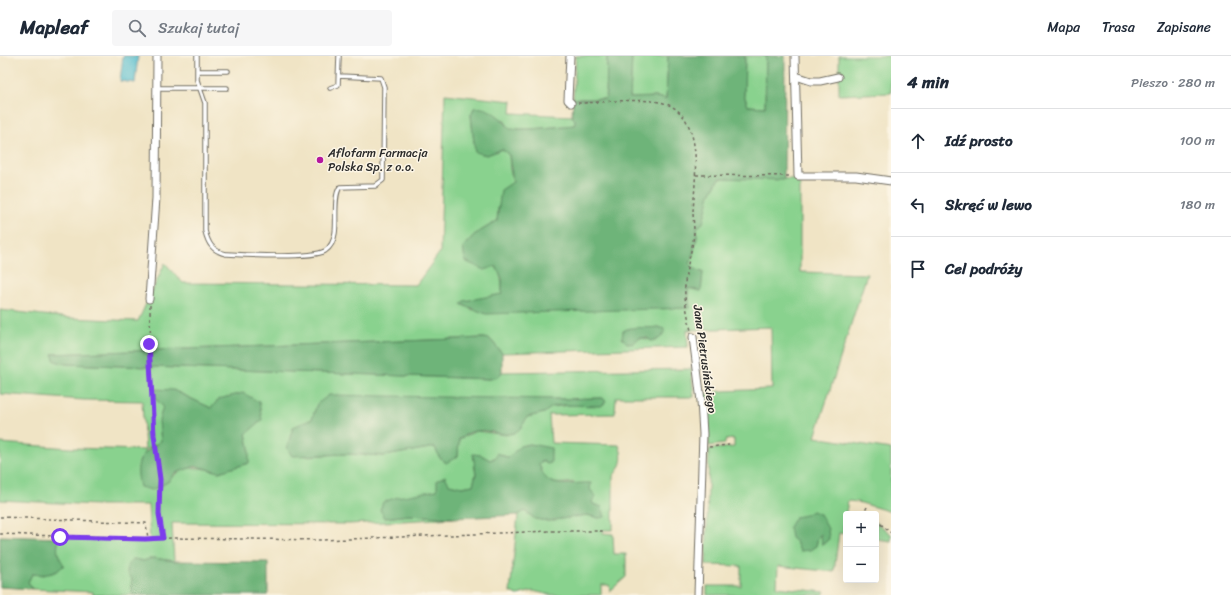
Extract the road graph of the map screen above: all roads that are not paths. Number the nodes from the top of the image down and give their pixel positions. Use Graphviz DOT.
graph roads {
  1 [pos="157,56"];
  2 [pos="197,56"];
  3 [pos="339,56"];
  4 [pos="570,56"];
  5 [pos="795,56"];
  6 [pos="197,71"];
  7 [pos="228,71"];
  8 [pos="339,76"];
  9 [pos="796,76"];
  10 [pos="838,77"];
  11 [pos="157,88"];
  12 [pos="199,88"];
  13 [pos="228,88"];
  14 [pos="330,88"];
  15 [pos="570,103"];
  16 [pos="891,181"];
  17 [pos="149,299"];
  18 [pos="693,337"];
  19 [pos="698,595"];
  1 -- 11 [label="street"];
  2 -- 6 [label="lane"];
  3 -- 8 [label="lane"];
  4 -- 15 [label="street"];
  5 -- 9 [label="street"];
  6 -- 7 [label="lane"];
  6 -- 12 [label="lane"];
  8 -- 12 [label="lane"];
  8 -- 14 [label="lane"];
  9 -- 10 [label="street"];
  9 -- 16 [label="street"];
  11 -- 12 [label="lane"];
  11 -- 17 [label="street"];
  12 -- 13 [label="lane"];
  18 -- 19 [label="street, Jana Pietrusińskiego"];
}
